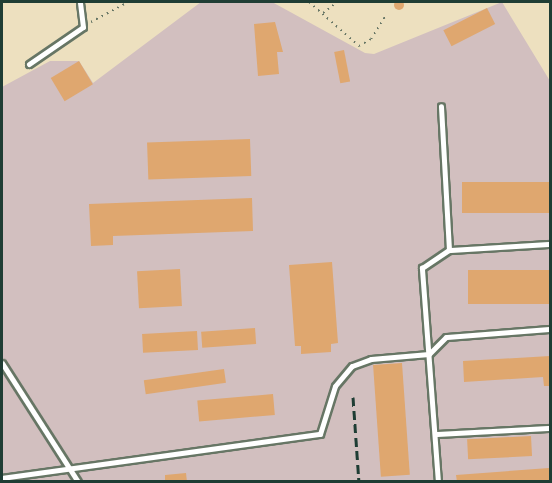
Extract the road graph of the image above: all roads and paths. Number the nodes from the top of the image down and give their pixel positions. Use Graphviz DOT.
graph roads {
  1 [pos="80,2"];
  2 [pos="128,2"];
  3 [pos="309,2"];
  4 [pos="337,2"];
  5 [pos="323,13"];
  6 [pos="385,16"];
  7 [pos="83,27"];
  8 [pos="29,64"];
  9 [pos="441,106"];
  10 [pos="550,244"];
  11 [pos="449,250"];
  12 [pos="550,329"];
  13 [pos="429,354"];
  14 [pos="2,363"];
  15 [pos="550,428"];
  16 [pos="435,435"];
  17 [pos="69,468"];
  18 [pos="2,478"];
  19 [pos="78,482"];
  20 [pos="438,482"];
  1 -- 7 [label="lane"];
  2 -- 7 [label="path"];
  3 -- 5 [label="path"];
  4 -- 5 [label="path"];
  5 -- 6 [label="path"];
  7 -- 8 [label="lane"];
  9 -- 11 [label="lane"];
  10 -- 11 [label="lane"];
  11 -- 13 [label="lane"];
  12 -- 13 [label="lane"];
  13 -- 16 [label="lane"];
  13 -- 17 [label="lane"];
  14 -- 17 [label="lane"];
  15 -- 16 [label="lane"];
  16 -- 20 [label="lane"];
  17 -- 18 [label="lane"];
  17 -- 19 [label="lane"];
}
